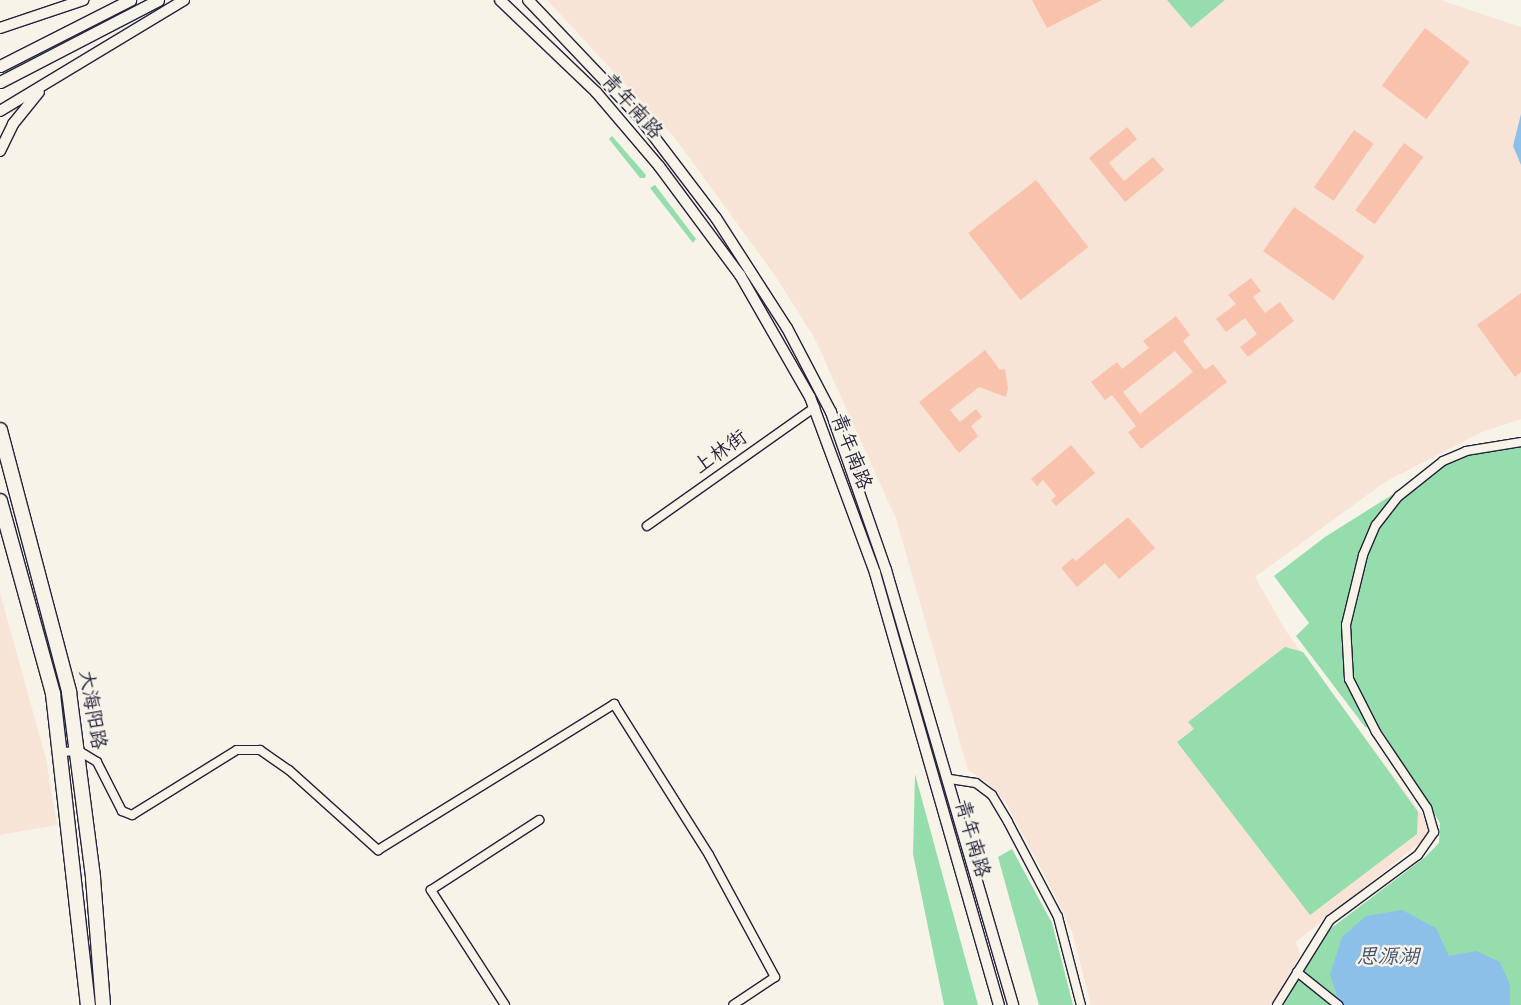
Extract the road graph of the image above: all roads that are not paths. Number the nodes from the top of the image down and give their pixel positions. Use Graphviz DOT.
graph roads {
  1 [pos="83,0"];
  2 [pos="130,0"];
  3 [pos="158,0"];
  4 [pos="172,0"];
  5 [pos="184,0"];
  6 [pos="500,0"];
  7 [pos="528,0"];
  8 [pos="0,28"];
  9 [pos="98,30"];
  10 [pos="0,66"];
  11 [pos="0,82"];
  12 [pos="50,83"];
  13 [pos="0,111"];
  14 [pos="0,151"];
  15 [pos="815,407"];
  16 [pos="0,430"];
  17 [pos="1521,442"];
  18 [pos="0,501"];
  19 [pos="647,526"];
  20 [pos="79,751"];
  21 [pos="63,752"];
  22 [pos="950,779"];
  23 [pos="539,820"];
  24 [pos="1297,972"];
  25 [pos="88,1005"];
  26 [pos="103,1005"];
  27 [pos="505,1005"];
  28 [pos="733,1005"];
  29 [pos="999,1005"];
  30 [pos="1012,1005"];
  31 [pos="1081,1005"];
  32 [pos="1278,1005"];
  33 [pos="1338,1005"];
  1 -- 8 [label="main road"];
  2 -- 10 [label="main road"];
  3 -- 9 [label="main road"];
  4 -- 9 [label="main road"];
  5 -- 12 [label="main road"];
  6 -- 15 [label="main road, 青年南路"];
  7 -- 22 [label="main road, 青年南路"];
  9 -- 11 [label="main road"];
  12 -- 13 [label="main road"];
  12 -- 14 [label="main road"];
  15 -- 19 [label="street, 上林街"];
  15 -- 29 [label="main road, 青年南路"];
  16 -- 20 [label="highway, 大海阳路"];
  17 -- 24 [label="street"];
  18 -- 21 [label="highway, 大海阳路"];
  20 -- 21 [label="street"];
  20 -- 26 [label="highway, 大海阳路"];
  20 -- 28 [label="street"];
  21 -- 25 [label="highway, 大海阳路"];
  22 -- 30 [label="main road, 青年南路"];
  22 -- 31 [label="street"];
  23 -- 27 [label="street"];
  24 -- 32 [label="street"];
  24 -- 33 [label="street"];
}
